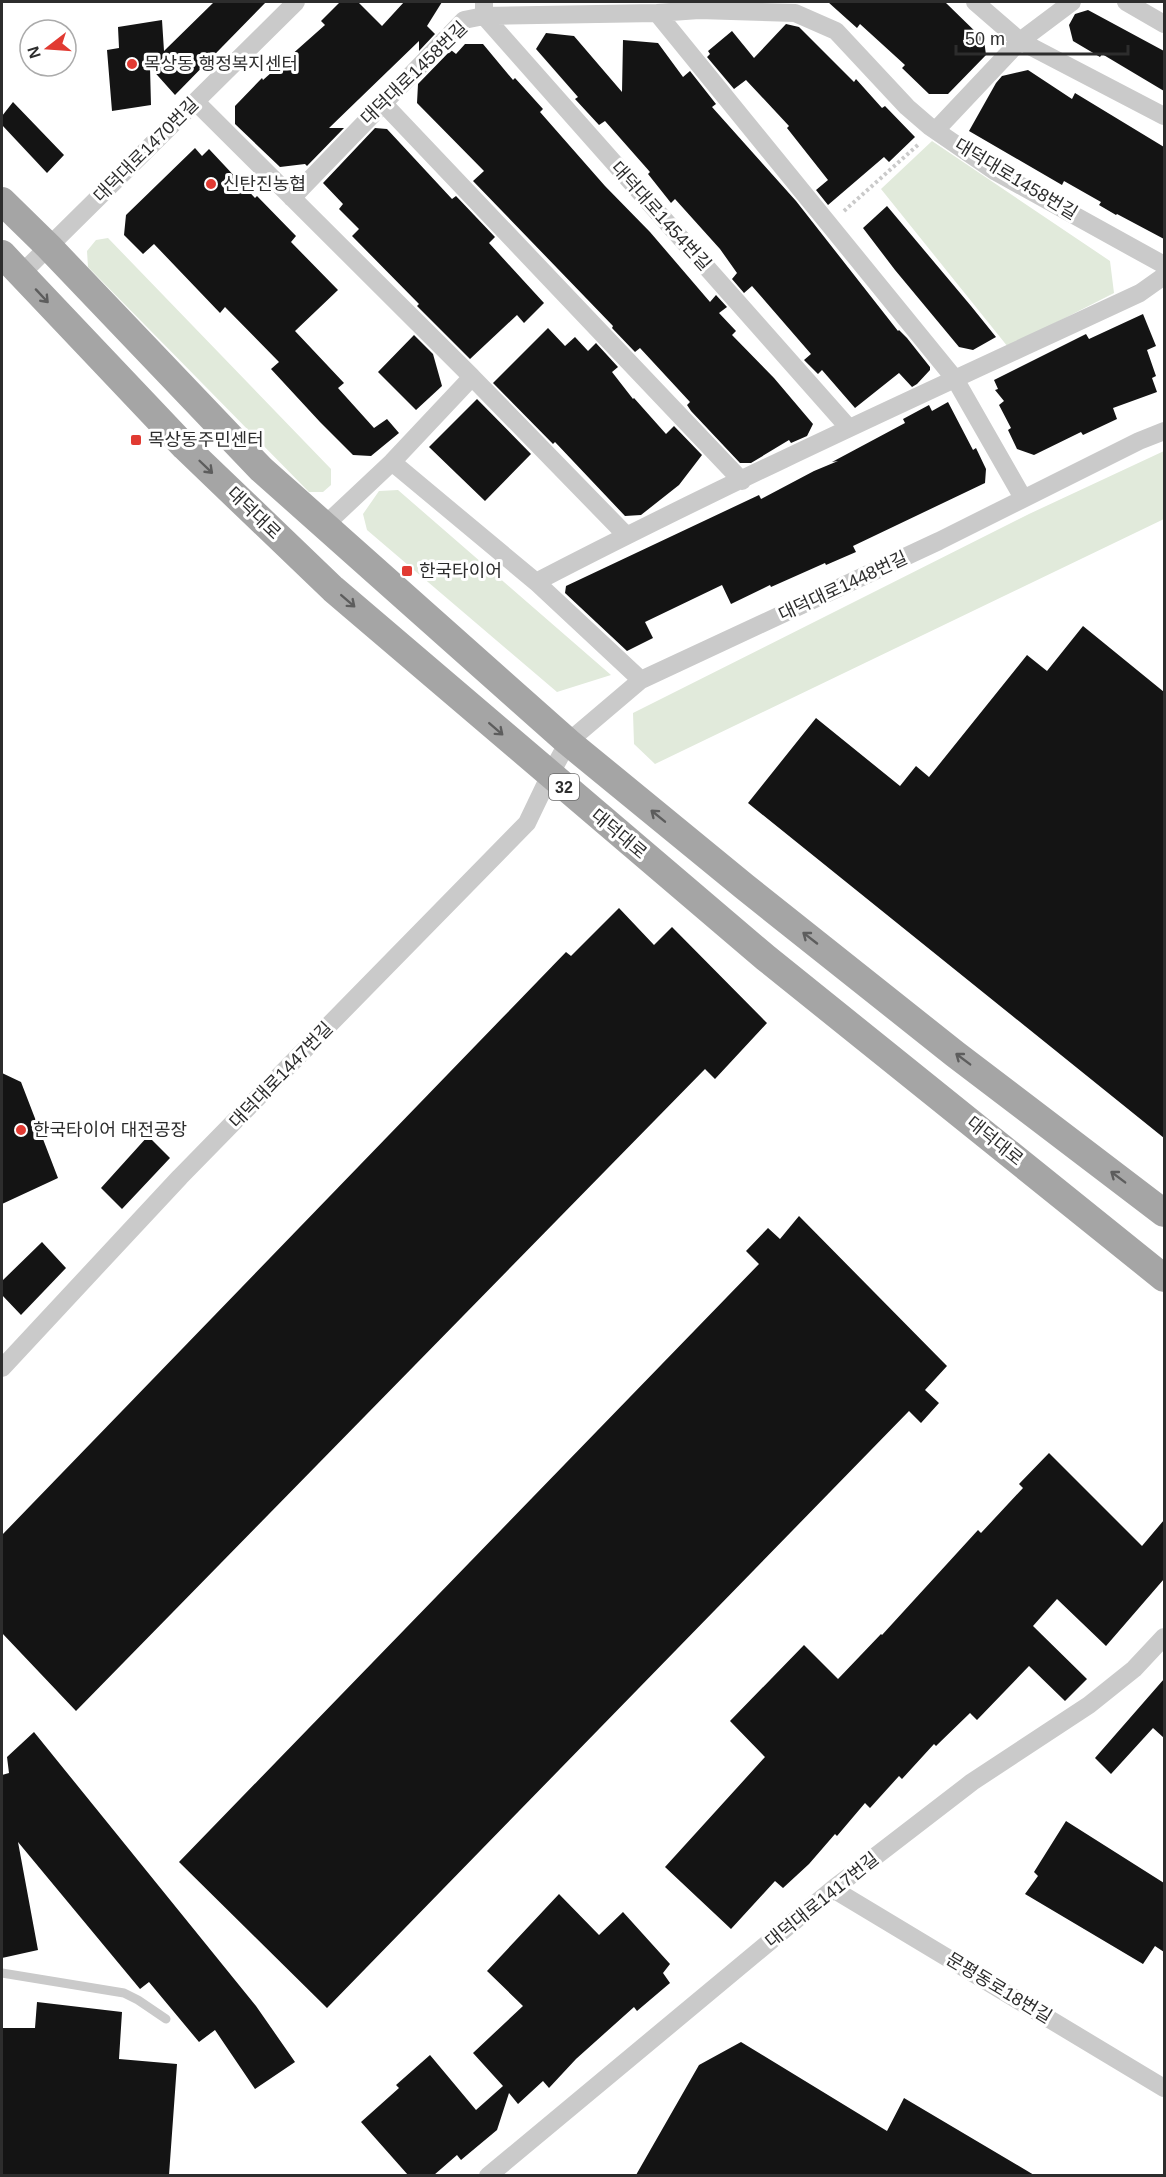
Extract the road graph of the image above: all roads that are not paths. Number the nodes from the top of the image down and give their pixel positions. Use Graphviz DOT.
graph roads {
  1 [pos="296,2"];
  2 [pos="975,2"];
  3 [pos="1072,2"];
  4 [pos="1126,2"];
  5 [pos="484,9"];
  6 [pos="657,13"];
  7 [pos="1164,24"];
  8 [pos="1020,41"];
  9 [pos="196,102"];
  10 [pos="382,102"];
  11 [pos="1164,116"];
  12 [pos="930,135"];
  13 [pos="292,198"];
  14 [pos="2,201"];
  15 [pos="49,247"];
  16 [pos="11,264"];
  17 [pos="1164,265"];
  18 [pos="1164,276"];
  19 [pos="472,377"];
  20 [pos="956,379"];
  21 [pos="848,427"];
  22 [pos="1164,431"];
  23 [pos="392,462"];
  24 [pos="742,481"];
  25 [pos="1023,498"];
  26 [pos="324,526"];
  27 [pos="626,535"];
  28 [pos="536,582"];
  29 [pos="641,680"];
  30 [pos="568,742"];
  31 [pos="550,775"];
  32 [pos="1164,1213"];
  33 [pos="1164,1278"];
  34 [pos="2,1368"];
  35 [pos="1164,1637"];
  36 [pos="833,1889"];
  37 [pos="2,1973"];
  38 [pos="166,2019"];
  39 [pos="1164,2088"];
  40 [pos="488,2175"];
  1 -- 9 [label="street, 대덕대로1470번길"];
  2 -- 8 [label="street"];
  3 -- 8 [label="street"];
  4 -- 7 [label="street"];
  5 -- 6 [label="street, 대덕대로1458번길"];
  5 -- 10 [label="street, 대덕대로1458번길"];
  5 -- 21 [label="street, 대덕대로1454번길"];
  6 -- 12 [label="street, 대덕대로1458번길"];
  6 -- 20 [label="street"];
  8 -- 11 [label="street"];
  8 -- 12 [label="street"];
  9 -- 13 [label="street"];
  9 -- 15 [label="street, 대덕대로1470번길"];
  10 -- 13 [label="street, 대덕대로1458번길"];
  10 -- 24 [label="street"];
  12 -- 17 [label="street, 대덕대로1458번길"];
  13 -- 19 [label="street"];
  14 -- 15 [label="main road, 대덕대로 / 32"];
  15 -- 16 [label="street, 대덕대로1470번길"];
  15 -- 26 [label="main road, 대덕대로 / 32"];
  16 -- 31 [label="main road, 대덕대로 / 32, one-way"];
  18 -- 20 [label="street"];
  19 -- 23 [label="street"];
  19 -- 27 [label="street"];
  20 -- 21 [label="street"];
  20 -- 25 [label="street"];
  21 -- 24 [label="street"];
  22 -- 25 [label="street, 대덕대로1448번길"];
  23 -- 26 [label="street"];
  23 -- 28 [label="street"];
  24 -- 27 [label="street"];
  25 -- 29 [label="street, 대덕대로1448번길"];
  26 -- 30 [label="main road, 대덕대로 / 32"];
  27 -- 28 [label="street"];
  28 -- 29 [label="street"];
  29 -- 30 [label="street, 대덕대로1448번길"];
  30 -- 31 [label="street, 대덕대로1448번길"];
  32 -- 30 [label="main road, 대덕대로 / 32, one-way"];
  31 -- 33 [label="main road, 대덕대로 / 32"];
  31 -- 34 [label="street, 대덕대로1447번길"];
  35 -- 36 [label="street, 대덕대로1417번길"];
  36 -- 39 [label="street, 문평동로18번길"];
  36 -- 40 [label="street, 대덕대로1417번길"];
  37 -- 38 [label="lane"];
}
